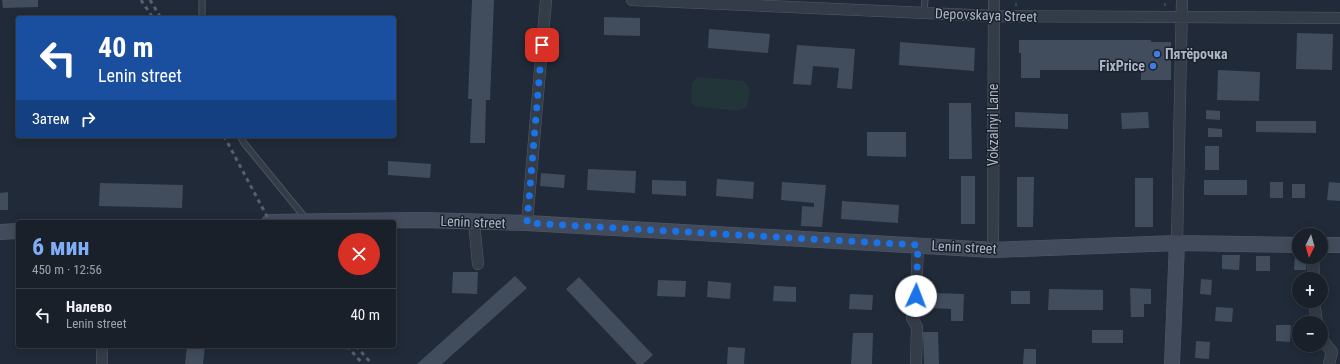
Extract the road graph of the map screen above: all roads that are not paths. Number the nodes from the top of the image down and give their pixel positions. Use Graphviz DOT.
graph roads {
  1 [pos="202,0"];
  2 [pos="546,0"];
  3 [pos="632,0"];
  4 [pos="925,0"];
  5 [pos="994,0"];
  6 [pos="1182,0"];
  7 [pos="838,5"];
  8 [pos="924,13"];
  9 [pos="202,16"];
  10 [pos="994,16"];
  11 [pos="1182,18"];
  12 [pos="1340,18"];
  13 [pos="241,138"];
  14 [pos="306,220"];
  15 [pos="396,222"];
  16 [pos="474,222"];
  17 [pos="527,223"];
  18 [pos="16,231"];
  19 [pos="0,232"];
  20 [pos="1177,243"];
  21 [pos="918,245"];
  22 [pos="1292,245"];
  23 [pos="1328,245"];
  24 [pos="1340,245"];
  25 [pos="993,250"];
  26 [pos="478,264"];
  27 [pos="102,348"];
  28 [pos="1336,351"];
  29 [pos="102,364"];
  30 [pos="916,364"];
  31 [pos="1172,364"];
  32 [pos="1328,364"];
  1 -- 9 [label="lane"];
  2 -- 17 [label="street"];
  3 -- 7 [label="street, Depovskaya Street"];
  4 -- 8 [label="lane"];
  5 -- 10 [label="street, Vokzalnyi Lane"];
  6 -- 11 [label="street"];
  7 -- 8 [label="street, Depovskaya Street"];
  8 -- 10 [label="street, Depovskaya Street"];
  10 -- 11 [label="street, Depovskaya Street"];
  10 -- 25 [label="street, Vokzalnyi Lane"];
  11 -- 12 [label="street, Depovskaya Street"];
  11 -- 20 [label="street"];
  13 -- 14 [label="lane"];
  15 -- 16 [label="main road, Lenin street"];
  16 -- 17 [label="main road, Lenin street"];
  16 -- 26 [label="street"];
  17 -- 21 [label="main road, Lenin street"];
  18 -- 19 [label="main road"];
  20 -- 22 [label="main road, Lenin street"];
  20 -- 25 [label="main road, Lenin street"];
  20 -- 31 [label="main road"];
  21 -- 25 [label="main road, Lenin street"];
  21 -- 30 [label="street"];
  23 -- 24 [label="main road"];
  27 -- 29 [label="street"];
  28 -- 32 [label="street"];
}
